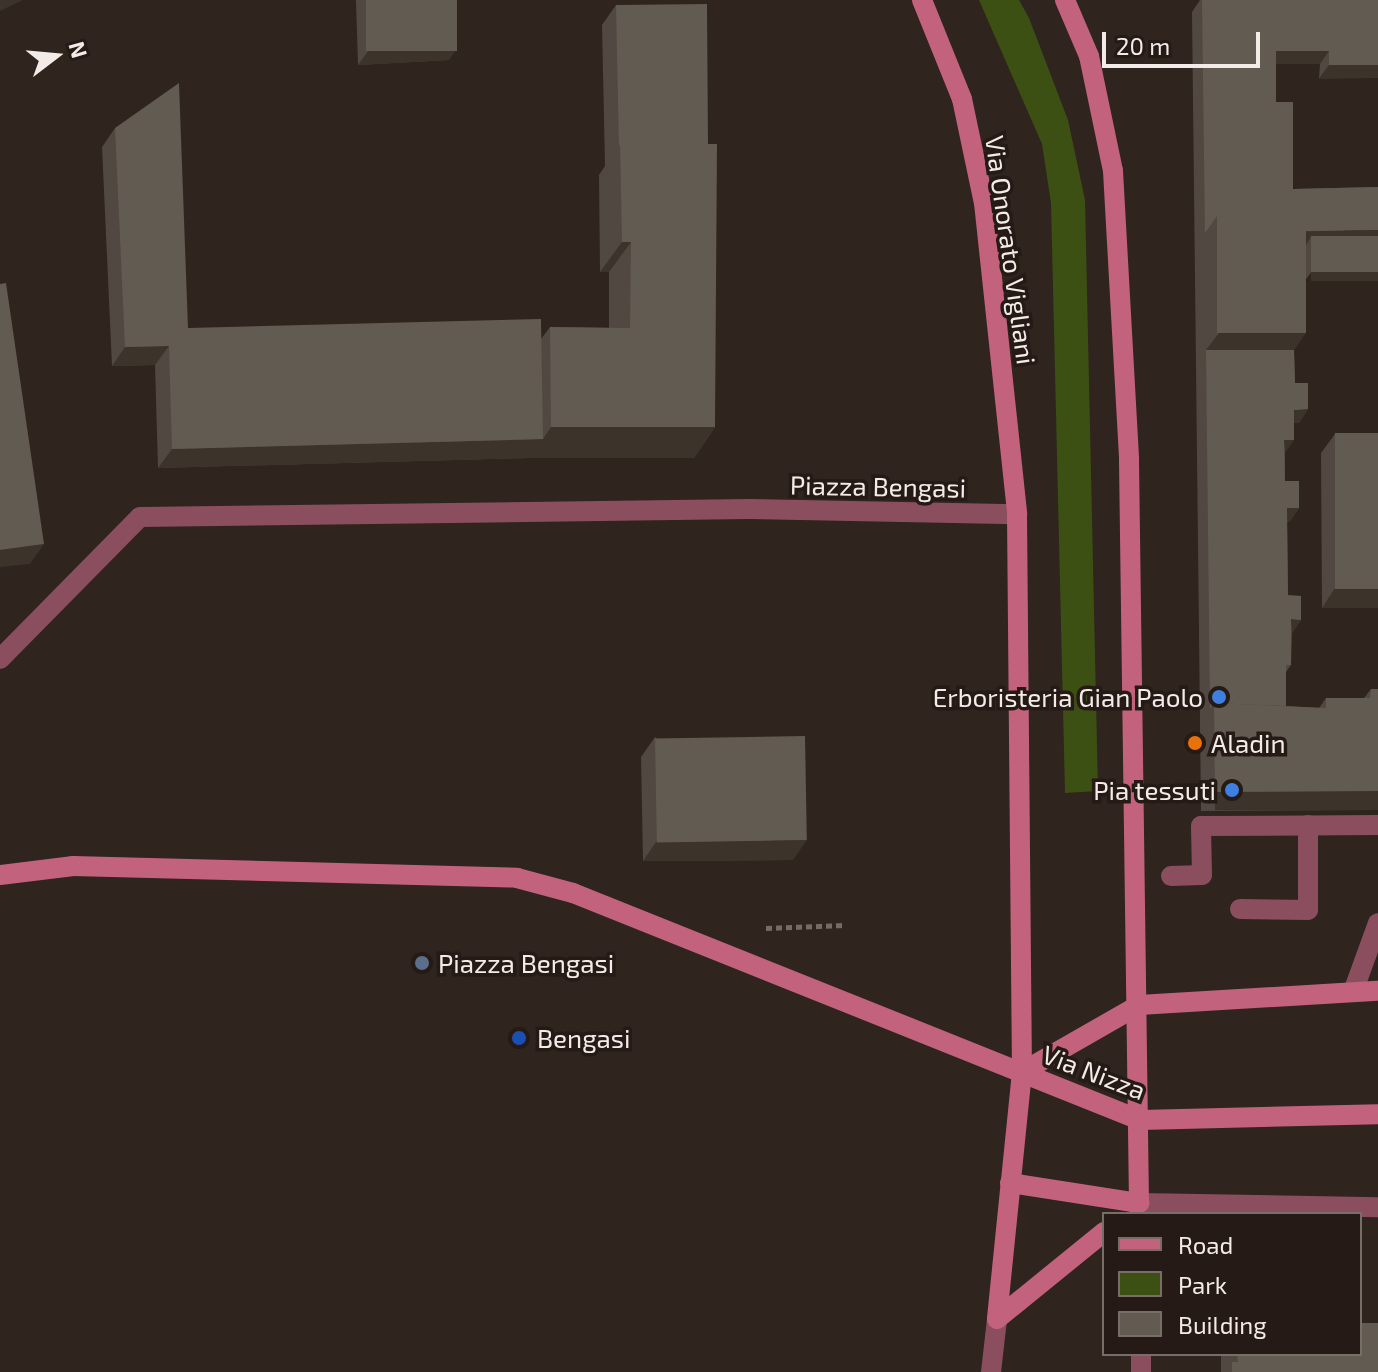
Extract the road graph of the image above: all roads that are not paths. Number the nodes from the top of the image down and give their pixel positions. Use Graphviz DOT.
graph roads {
  1 [pos="922,0"];
  2 [pos="1065,0"];
  3 [pos="1017,514"];
  4 [pos="0,659"];
  5 [pos="1308,825"];
  6 [pos="1378,825"];
  7 [pos="0,875"];
  8 [pos="1171,876"];
  9 [pos="1240,909"];
  10 [pos="1378,923"];
  11 [pos="1378,991"];
  12 [pos="1353,992"];
  13 [pos="1139,1005"];
  14 [pos="1022,1072"];
  15 [pos="1378,1114"];
  16 [pos="1140,1120"];
  17 [pos="1010,1183"];
  18 [pos="1378,1207"];
  19 [pos="1135,1210"];
  20 [pos="1102,1234"];
  21 [pos="997,1319"];
  22 [pos="991,1372"];
  1 -- 3 [label="main road, Via Onorato Vigliani"];
  2 -- 13 [label="main road"];
  3 -- 4 [label="street, Piazza Bengasi"];
  3 -- 14 [label="main road"];
  5 -- 6 [label="street"];
  5 -- 8 [label="street"];
  5 -- 9 [label="street"];
  7 -- 14 [label="main road"];
  10 -- 12 [label="street"];
  11 -- 12 [label="main road, Via Nizza"];
  12 -- 13 [label="main road, Via Nizza"];
  13 -- 14 [label="main road, Via Nizza"];
  13 -- 16 [label="main road"];
  14 -- 16 [label="main road, Via Nizza"];
  14 -- 17 [label="main road"];
  15 -- 16 [label="main road, Via Nizza"];
  16 -- 19 [label="main road"];
  17 -- 19 [label="main road"];
  17 -- 21 [label="main road"];
  18 -- 19 [label="street"];
  20 -- 21 [label="main road"];
  21 -- 22 [label="street"];
}
